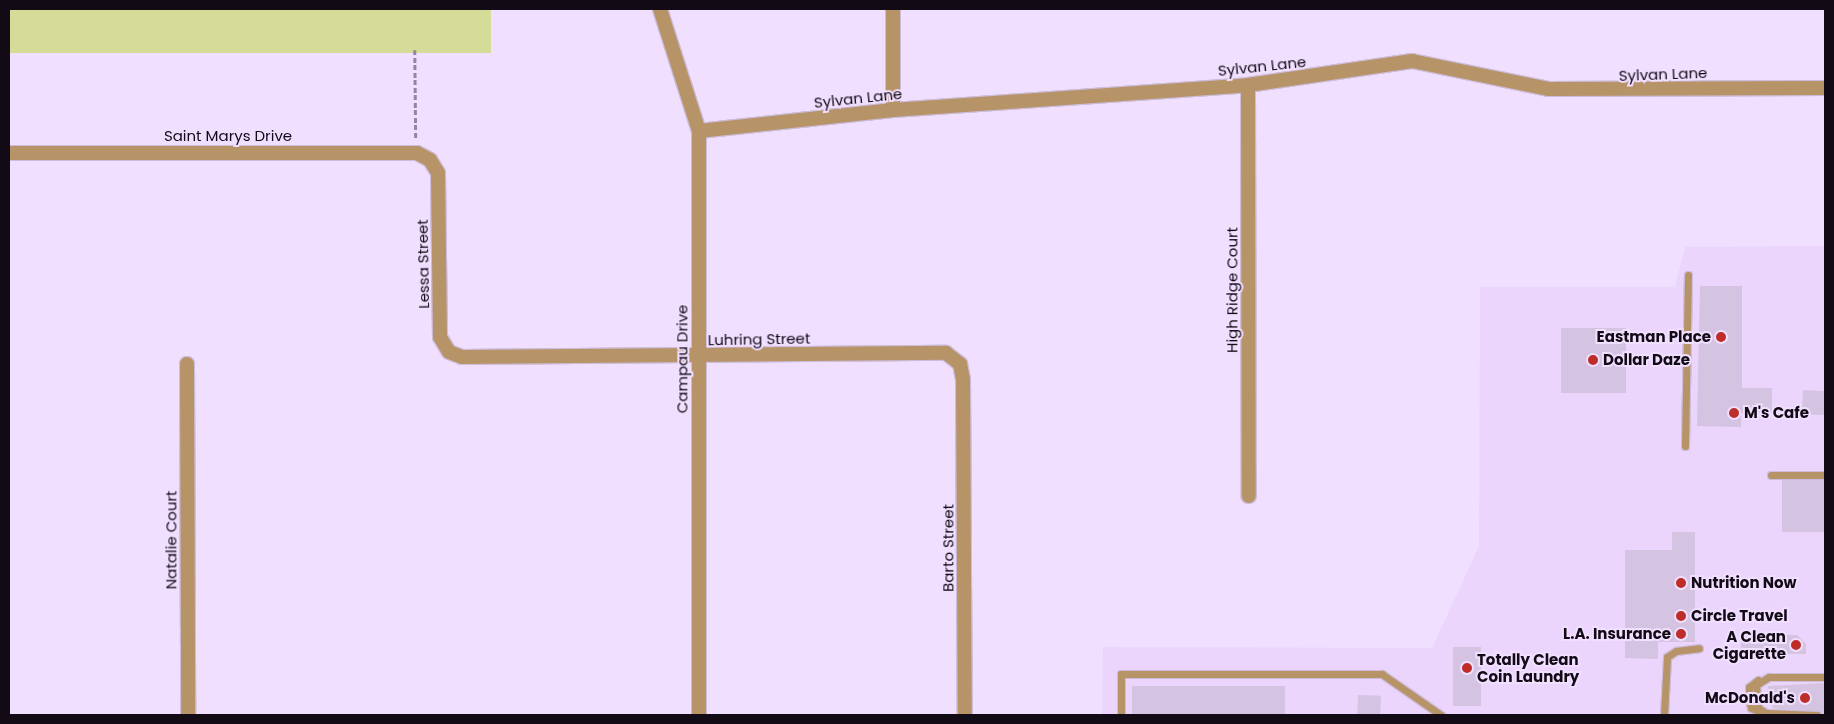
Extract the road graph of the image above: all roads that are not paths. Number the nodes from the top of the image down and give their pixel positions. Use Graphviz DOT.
graph roads {
  1 [pos="660,9"];
  2 [pos="893,9"];
  3 [pos="1248,85"];
  4 [pos="1825,88"];
  5 [pos="893,110"];
  6 [pos="699,131"];
  7 [pos="9,153"];
  8 [pos="438,173"];
  9 [pos="1688,275"];
  10 [pos="449,352"];
  11 [pos="698,356"];
  12 [pos="187,364"];
  13 [pos="963,380"];
  14 [pos="1685,446"];
  15 [pos="1825,474"];
  16 [pos="1771,475"];
  17 [pos="1249,496"];
  18 [pos="1698,648"];
  19 [pos="1825,677"];
  20 [pos="188,715"];
  21 [pos="699,715"];
  22 [pos="965,715"];
  23 [pos="1121,715"];
  24 [pos="1441,715"];
  25 [pos="1664,715"];
  26 [pos="1818,715"];
  1 -- 6 [label="street, Campau Drive"];
  2 -- 5 [label="street"];
  3 -- 4 [label="street, Sylvan Lane"];
  3 -- 5 [label="street, Sylvan Lane"];
  3 -- 17 [label="street, High Ridge Court"];
  5 -- 6 [label="street, Sylvan Lane"];
  6 -- 11 [label="street, Campau Drive"];
  7 -- 8 [label="street, Saint Marys Drive"];
  8 -- 10 [label="street, Lessa Street"];
  9 -- 14 [label="lane"];
  10 -- 11 [label="street, Luhring Street"];
  11 -- 13 [label="street, Luhring Street"];
  11 -- 21 [label="street, Campau Drive"];
  12 -- 20 [label="street, Natalie Court"];
  13 -- 22 [label="street, Barto Street"];
  15 -- 16 [label="lane"];
  18 -- 25 [label="lane"];
  19 -- 26 [label="lane"];
  23 -- 24 [label="lane"];
}
